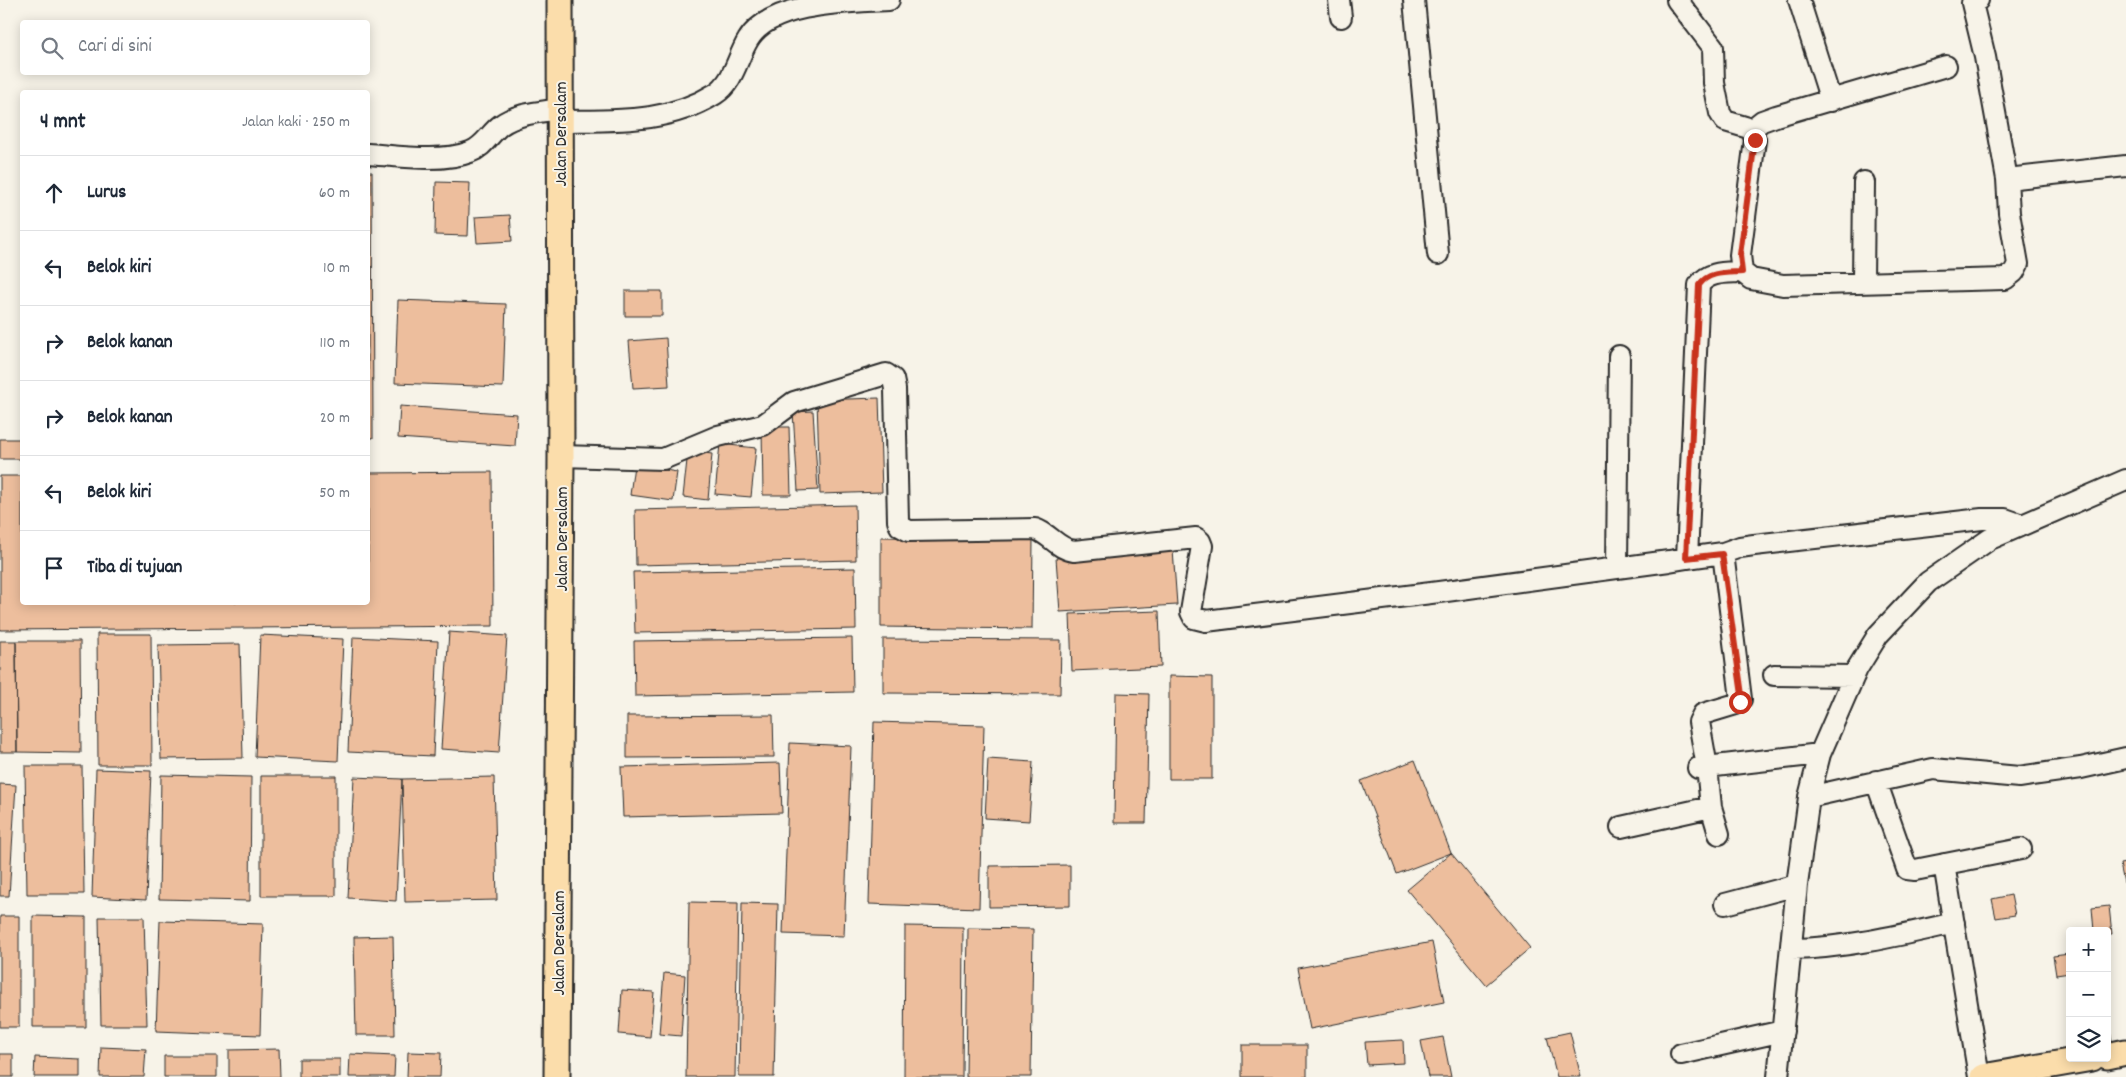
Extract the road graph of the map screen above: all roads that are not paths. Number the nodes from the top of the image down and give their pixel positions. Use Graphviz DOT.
graph roads {
  1 [pos="560,0"];
  2 [pos="889,0"];
  3 [pos="1414,0"];
  4 [pos="1677,0"];
  5 [pos="1799,0"];
  6 [pos="1974,1"];
  7 [pos="1946,66"];
  8 [pos="1831,101"];
  9 [pos="560,115"];
  10 [pos="1752,129"];
  11 [pos="370,154"];
  12 [pos="2126,166"];
  13 [pos="2007,179"];
  14 [pos="1864,182"];
  15 [pos="1438,254"];
  16 [pos="1742,272"];
  17 [pos="1863,282"];
  18 [pos="1619,356"];
  19 [pos="561,456"];
  20 [pos="2126,480"];
  21 [pos="2022,525"];
  22 [pos="1722,554"];
  23 [pos="1686,558"];
  24 [pos="1617,568"];
  25 [pos="1774,675"];
  26 [pos="1854,676"];
  27 [pos="1820,754"];
  28 [pos="2126,758"];
  29 [pos="1703,768"];
  30 [pos="1876,782"];
  31 [pos="1809,797"];
  32 [pos="1711,807"];
  33 [pos="1621,827"];
  34 [pos="1719,834"];
  35 [pos="2021,849"];
  36 [pos="1944,864"];
  37 [pos="1798,886"];
  38 [pos="1725,904"];
  39 [pos="1954,923"];
  40 [pos="1792,949"];
  41 [pos="1783,1031"];
  42 [pos="2126,1052"];
  43 [pos="1681,1054"];
  44 [pos="2111,1055"];
  45 [pos="2069,1062"];
  46 [pos="557,1077"];
  47 [pos="1778,1077"];
  48 [pos="1981,1077"];
  1 -- 9 [label="main road, Jalan Dersalam"];
  2 -- 9 [label="street"];
  3 -- 15 [label="street"];
  4 -- 10 [label="street"];
  5 -- 8 [label="street"];
  6 -- 13 [label="street"];
  7 -- 8 [label="street"];
  8 -- 10 [label="street"];
  9 -- 11 [label="street"];
  9 -- 19 [label="main road, Jalan Dersalam"];
  10 -- 16 [label="street"];
  12 -- 13 [label="street"];
  13 -- 17 [label="street"];
  14 -- 17 [label="street"];
  16 -- 17 [label="street"];
  16 -- 23 [label="street"];
  18 -- 24 [label="street"];
  19 -- 24 [label="street"];
  19 -- 46 [label="main road, Jalan Dersalam"];
  20 -- 21 [label="street"];
  21 -- 22 [label="street"];
  21 -- 26 [label="street"];
  22 -- 23 [label="street"];
  22 -- 29 [label="street"];
  23 -- 24 [label="street"];
  25 -- 26 [label="street"];
  26 -- 27 [label="street"];
  27 -- 29 [label="street"];
  27 -- 31 [label="street"];
  28 -- 30 [label="street"];
  29 -- 32 [label="street"];
  30 -- 31 [label="street"];
  30 -- 36 [label="street"];
  31 -- 37 [label="street"];
  32 -- 33 [label="street"];
  32 -- 34 [label="street"];
  35 -- 36 [label="street"];
  36 -- 39 [label="street"];
  37 -- 38 [label="street"];
  37 -- 40 [label="street"];
  39 -- 40 [label="street"];
  39 -- 48 [label="street"];
  40 -- 41 [label="street"];
  41 -- 43 [label="street"];
  41 -- 47 [label="street"];
  42 -- 44 [label="main road"];
  45 -- 48 [label="main road"];
}
